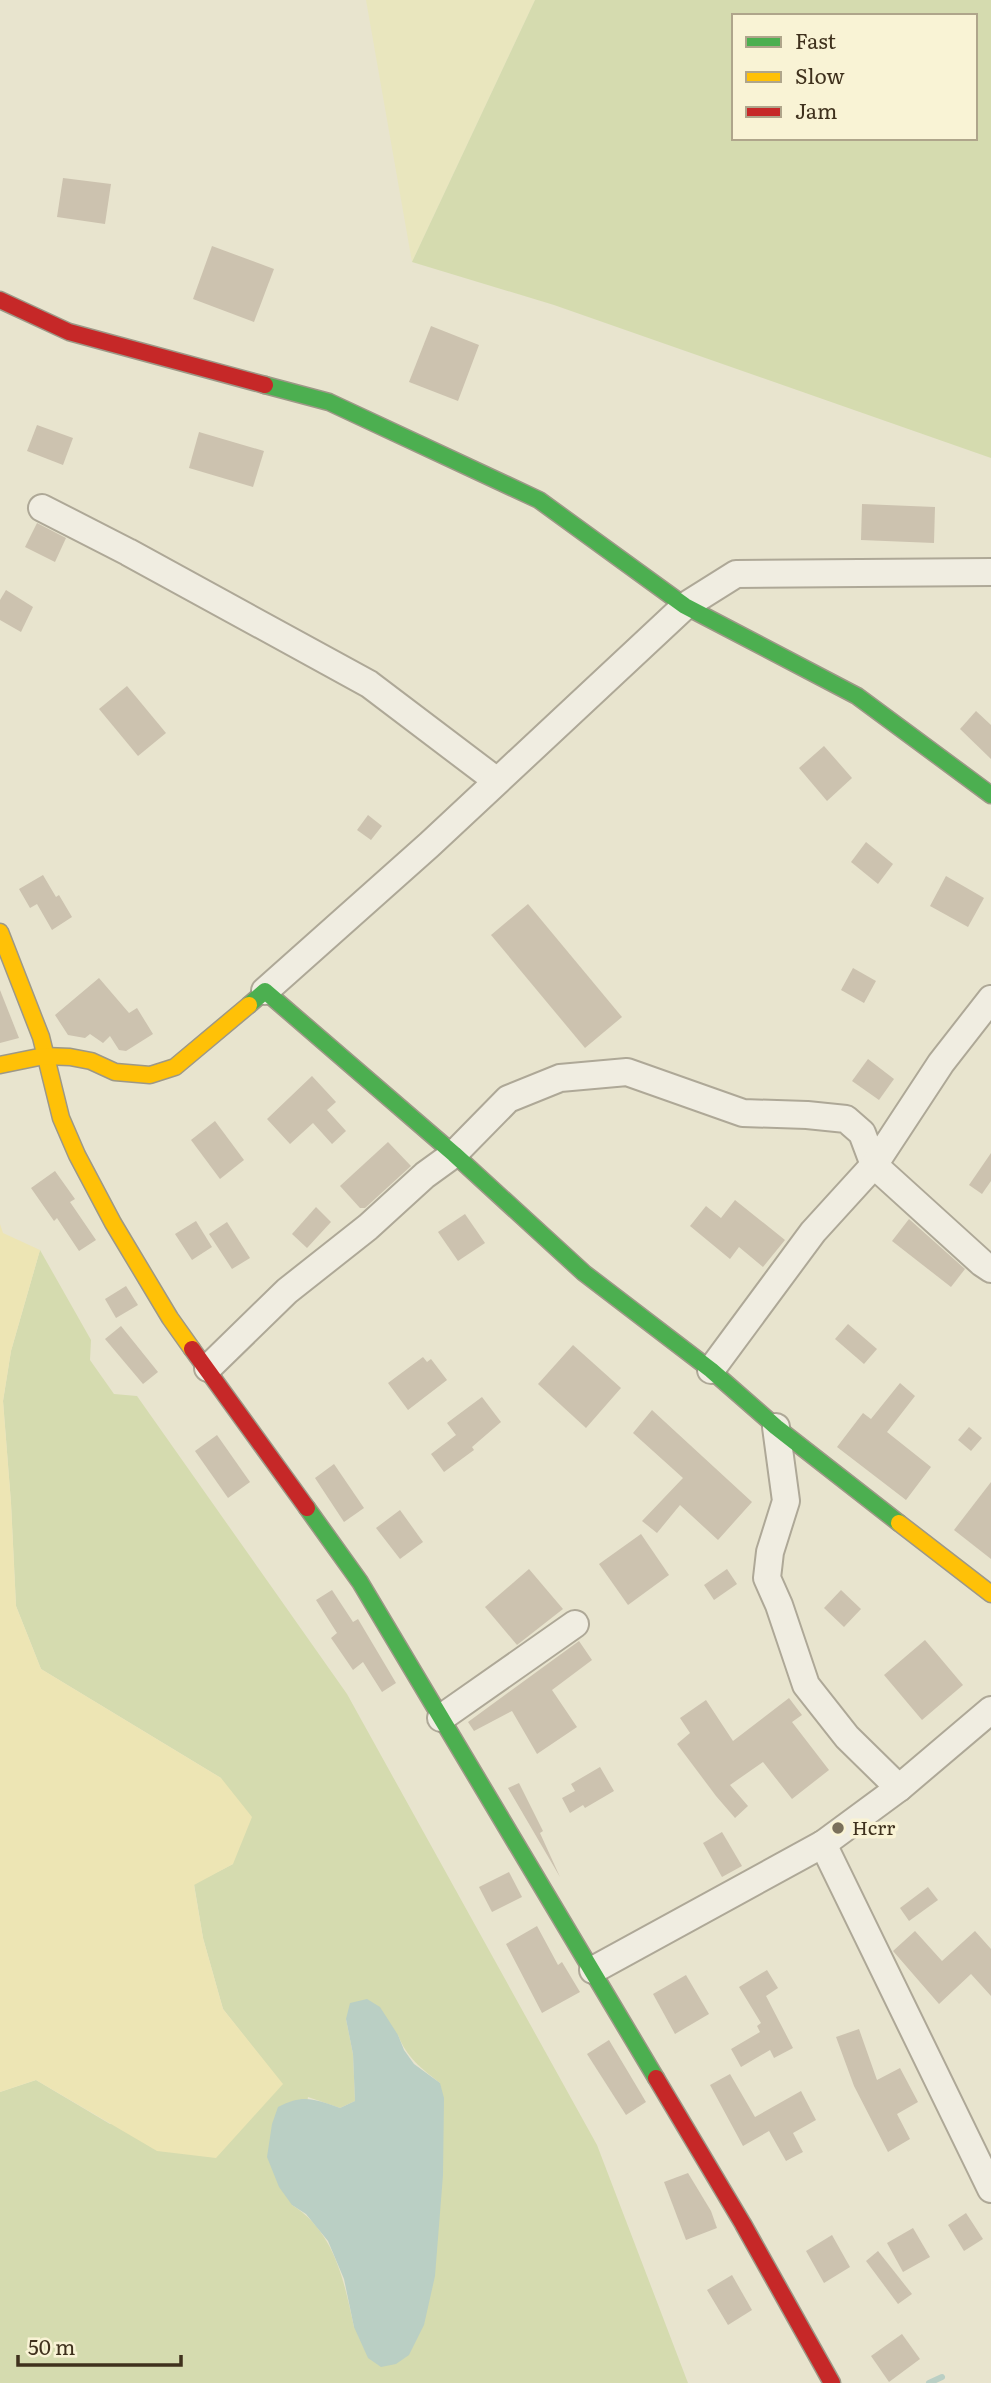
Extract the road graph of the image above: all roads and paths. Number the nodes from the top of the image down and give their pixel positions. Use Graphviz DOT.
graph roads {
  1 [pos="0,300"];
  2 [pos="42,508"];
  3 [pos="991,572"];
  4 [pos="685,606"];
  5 [pos="497,781"];
  6 [pos="991,795"];
  7 [pos="0,932"];
  8 [pos="265,991"];
  9 [pos="991,999"];
  10 [pos="44,1056"];
  11 [pos="0,1065"];
  12 [pos="454,1154"];
  13 [pos="874,1165"];
  14 [pos="991,1269"];
  15 [pos="208,1368"];
  16 [pos="711,1370"];
  17 [pos="776,1427"];
  18 [pos="991,1594"];
  19 [pos="575,1624"];
  20 [pos="991,1710"];
  21 [pos="441,1718"];
  22 [pos="900,1788"];
  23 [pos="823,1844"];
  24 [pos="593,1970"];
  25 [pos="991,2189"];
  26 [pos="832,2383"];
  1 -- 4 [label="street"];
  2 -- 5 [label="street"];
  3 -- 4 [label="street"];
  4 -- 5 [label="street"];
  4 -- 6 [label="street"];
  5 -- 8 [label="street"];
  7 -- 10 [label="street"];
  8 -- 10 [label="street"];
  8 -- 12 [label="street"];
  9 -- 13 [label="street"];
  10 -- 11 [label="street"];
  10 -- 15 [label="street"];
  12 -- 13 [label="street"];
  12 -- 15 [label="street"];
  12 -- 16 [label="street"];
  13 -- 14 [label="street"];
  13 -- 16 [label="street"];
  15 -- 21 [label="street"];
  16 -- 17 [label="street"];
  17 -- 18 [label="street"];
  17 -- 22 [label="street"];
  19 -- 21 [label="street"];
  20 -- 22 [label="street"];
  21 -- 24 [label="street"];
  22 -- 23 [label="street"];
  23 -- 24 [label="street"];
  23 -- 25 [label="street"];
  24 -- 26 [label="street"];
}
